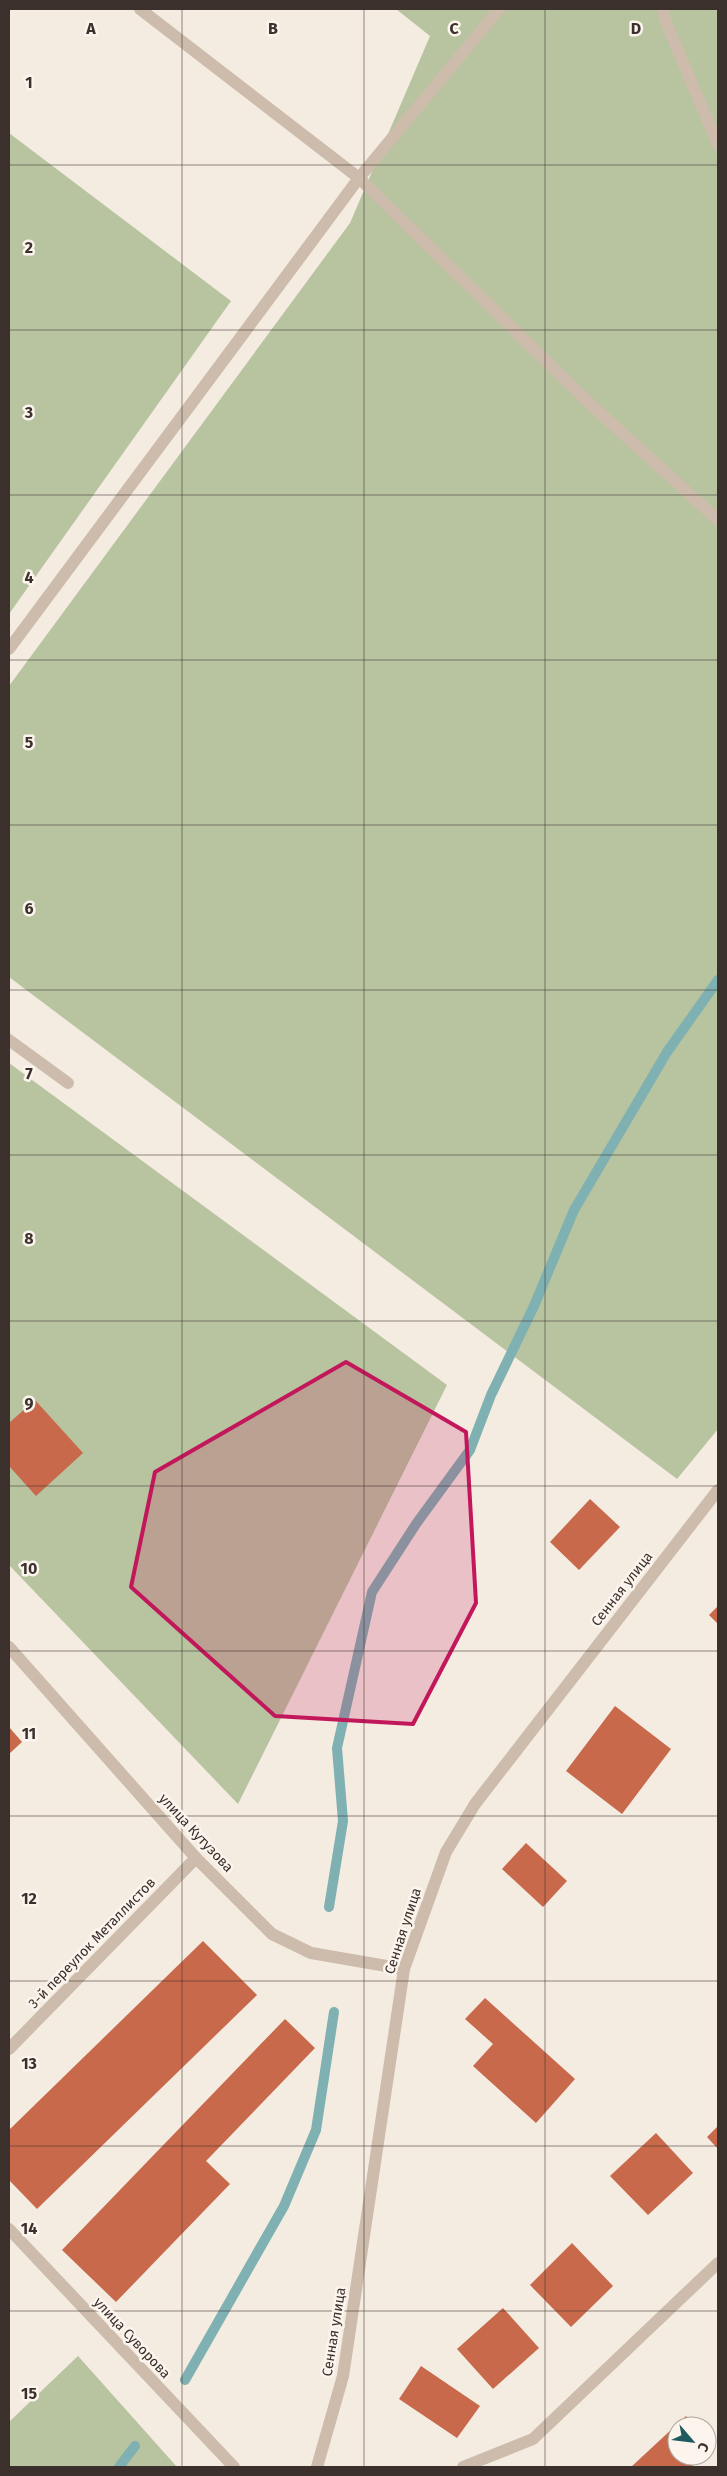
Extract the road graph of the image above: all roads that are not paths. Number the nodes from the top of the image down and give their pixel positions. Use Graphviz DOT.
graph roads {
  1 [pos="140,9"];
  2 [pos="499,9"];
  3 [pos="663,9"];
  4 [pos="718,145"];
  5 [pos="359,178"];
  6 [pos="718,520"];
  7 [pos="9,649"];
  8 [pos="9,1040"];
  9 [pos="68,1083"];
  10 [pos="718,1490"];
  11 [pos="9,1647"];
  12 [pos="196,1858"];
  13 [pos="404,1969"];
  14 [pos="9,2050"];
  15 [pos="9,2230"];
  16 [pos="718,2263"];
  17 [pos="234,2467"];
  18 [pos="317,2467"];
  19 [pos="463,2467"];
  1 -- 5 [label="street"];
  2 -- 5 [label="street"];
  3 -- 4 [label="street"];
  5 -- 6 [label="street"];
  5 -- 7 [label="street"];
  8 -- 9 [label="street"];
  10 -- 13 [label="street, Сенная улица"];
  11 -- 12 [label="street, улица Кутузова"];
  12 -- 13 [label="street, улица Кутузова"];
  12 -- 14 [label="street, 3-й переулок Металлистов"];
  13 -- 18 [label="street, Сенная улица"];
  15 -- 17 [label="street, улица Суворова"];
  16 -- 19 [label="street"];
}
